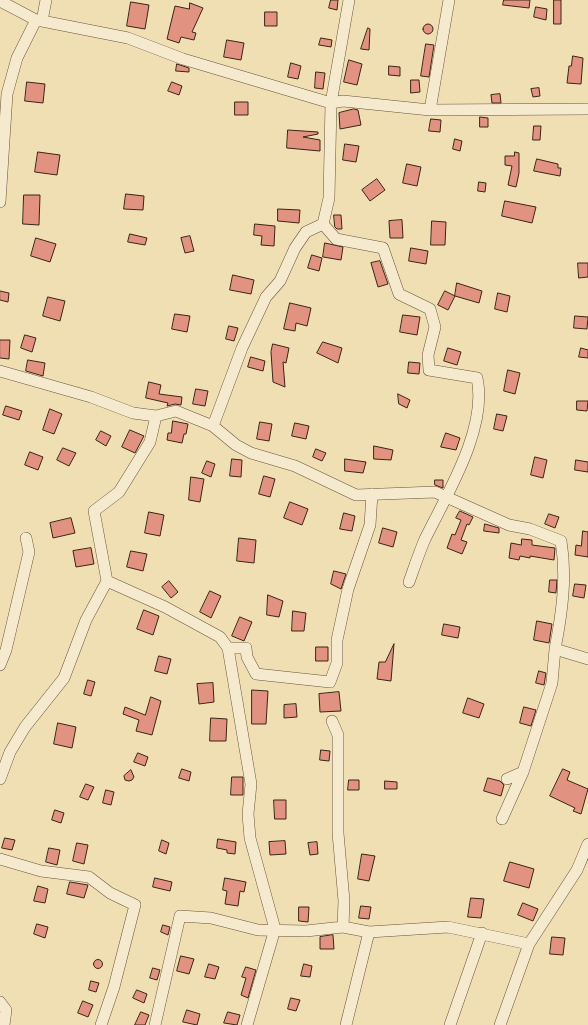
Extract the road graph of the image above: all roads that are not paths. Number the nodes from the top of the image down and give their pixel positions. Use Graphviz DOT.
graph roads {
  1 [pos="46,0"];
  2 [pos="349,0"];
  3 [pos="449,0"];
  4 [pos="0,1"];
  5 [pos="39,21"];
  6 [pos="331,103"];
  7 [pos="588,109"];
  8 [pos="430,110"];
  9 [pos="0,202"];
  10 [pos="323,224"];
  11 [pos="0,371"];
  12 [pos="156,416"];
  13 [pos="213,426"];
  14 [pos="372,494"];
  15 [pos="447,496"];
  16 [pos="26,538"];
  17 [pos="107,581"];
  18 [pos="409,582"];
  19 [pos="228,648"];
  20 [pos="555,649"];
  21 [pos="588,659"];
  22 [pos="0,665"];
  23 [pos="332,721"];
  24 [pos="523,772"];
  25 [pos="507,778"];
  26 [pos="0,779"];
  27 [pos="502,820"];
  28 [pos="588,844"];
  29 [pos="0,859"];
  30 [pos="343,927"];
  31 [pos="275,929"];
  32 [pos="369,932"];
  33 [pos="482,933"];
  34 [pos="529,944"];
  35 [pos="0,1002"];
  36 [pos="4,1025"];
  37 [pos="102,1025"];
  38 [pos="155,1025"];
  39 [pos="247,1025"];
  40 [pos="346,1025"];
  41 [pos="450,1025"];
  42 [pos="500,1025"];
  1 -- 5 [label="street"];
  2 -- 6 [label="street"];
  3 -- 8 [label="street"];
  4 -- 5 [label="street"];
  5 -- 6 [label="street"];
  5 -- 9 [label="street"];
  6 -- 8 [label="street"];
  6 -- 10 [label="street"];
  7 -- 8 [label="street"];
  10 -- 13 [label="street"];
  10 -- 15 [label="street"];
  11 -- 12 [label="street"];
  12 -- 13 [label="street"];
  12 -- 17 [label="street"];
  13 -- 14 [label="street"];
  14 -- 15 [label="street"];
  14 -- 19 [label="street"];
  15 -- 18 [label="street"];
  15 -- 20 [label="street"];
  16 -- 22 [label="street"];
  17 -- 19 [label="street"];
  17 -- 26 [label="street"];
  19 -- 31 [label="street"];
  20 -- 21 [label="street"];
  20 -- 24 [label="street"];
  23 -- 30 [label="street"];
  24 -- 25 [label="street"];
  24 -- 27 [label="street"];
  28 -- 34 [label="street"];
  29 -- 37 [label="street"];
  30 -- 31 [label="street"];
  30 -- 32 [label="street"];
  31 -- 38 [label="street"];
  31 -- 39 [label="street"];
  32 -- 33 [label="street"];
  32 -- 40 [label="street"];
  33 -- 34 [label="street"];
  33 -- 41 [label="street"];
  34 -- 42 [label="street"];
  35 -- 36 [label="street"];
}
